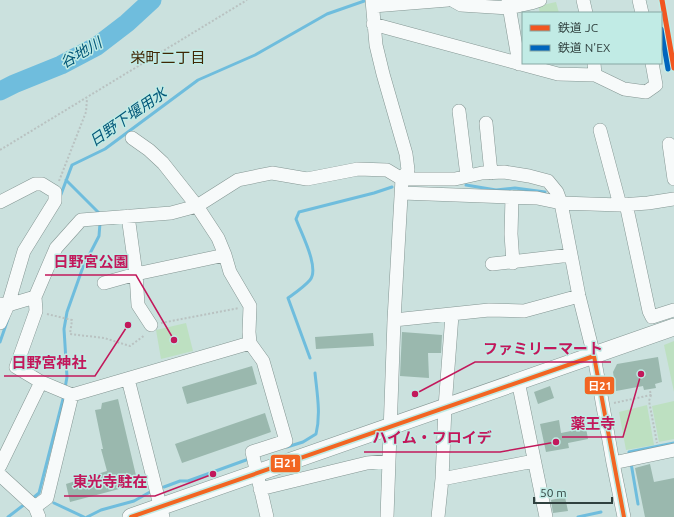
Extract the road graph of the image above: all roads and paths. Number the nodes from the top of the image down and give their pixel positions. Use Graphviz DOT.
graph roads {
  1 [pos="247,0"];
  2 [pos="448,0"];
  3 [pos="452,0"];
  4 [pos="540,0"];
  5 [pos="584,0"];
  6 [pos="640,0"];
  7 [pos="372,3"];
  8 [pos="509,4"];
  9 [pos="586,12"];
  10 [pos="642,12"];
  11 [pos="373,24"];
  12 [pos="519,64"];
  13 [pos="652,64"];
  14 [pos="594,69"];
  15 [pos="88,98"];
  16 [pos="459,111"];
  17 [pos="486,123"];
  18 [pos="600,130"];
  19 [pos="132,138"];
  20 [pos="669,144"];
  21 [pos="0,150"];
  22 [pos="490,173"];
  23 [pos="467,176"];
  24 [pos="402,179"];
  25 [pos="674,179"];
  26 [pos="55,192"];
  27 [pos="402,193"];
  28 [pos="512,197"];
  29 [pos="674,199"];
  30 [pos="0,202"];
  31 [pos="561,203"];
  32 [pos="623,204"];
  33 [pos="197,206"];
  34 [pos="128,216"];
  35 [pos="225,255"];
  36 [pos="571,255"];
  37 [pos="513,263"];
  38 [pos="492,264"];
  39 [pos="136,274"];
  40 [pos="104,283"];
  41 [pos="579,296"];
  42 [pos="33,298"];
  43 [pos="6,304"];
  44 [pos="250,306"];
  45 [pos="674,310"];
  46 [pos="36,311"];
  47 [pos="452,315"];
  48 [pos="394,320"];
  49 [pos="0,323"];
  50 [pos="151,324"];
  51 [pos="674,327"];
  52 [pos="250,343"];
  53 [pos="594,356"];
  54 [pos="128,379"];
  55 [pos="41,382"];
  56 [pos="518,382"];
  57 [pos="650,391"];
  58 [pos="67,393"];
  59 [pos="651,395"];
  60 [pos="614,403"];
  61 [pos="445,407"];
  62 [pos="390,427"];
  63 [pos="657,446"];
  64 [pos="674,450"];
  65 [pos="389,461"];
  66 [pos="534,461"];
  67 [pos="612,463"];
  68 [pos="0,466"];
  69 [pos="0,475"];
  70 [pos="442,479"];
  71 [pos="258,481"];
  72 [pos="37,512"];
  73 [pos="161,512"];
  74 [pos="621,516"];
  75 [pos="131,517"];
  76 [pos="267,517"];
  77 [pos="387,517"];
  78 [pos="438,517"];
  79 [pos="546,517"];
  1 -- 15 [label="path"];
  2 -- 7 [label="street"];
  3 -- 8 [label="street"];
  4 -- 8 [label="street"];
  5 -- 9 [label="street"];
  6 -- 10 [label="street"];
  7 -- 11 [label="street"];
  8 -- 12 [label="street"];
  11 -- 12 [label="street"];
  11 -- 24 [label="street"];
  12 -- 14 [label="street"];
  13 -- 14 [label="street"];
  15 -- 21 [label="path"];
  15 -- 26 [label="path"];
  16 -- 23 [label="street"];
  17 -- 22 [label="street"];
  18 -- 32 [label="street"];
  19 -- 33 [label="street"];
  20 -- 25 [label="street"];
  22 -- 23 [label="street"];
  22 -- 31 [label="street"];
  23 -- 24 [label="street"];
  24 -- 27 [label="street"];
  24 -- 33 [label="street"];
  26 -- 30 [label="street"];
  26 -- 43 [label="street"];
  27 -- 28 [label="street"];
  27 -- 48 [label="street"];
  28 -- 31 [label="street"];
  28 -- 37 [label="street"];
  29 -- 32 [label="street"];
  31 -- 32 [label="street"];
  31 -- 36 [label="street"];
  32 -- 45 [label="street"];
  33 -- 34 [label="street"];
  33 -- 35 [label="street"];
  34 -- 39 [label="street"];
  34 -- 42 [label="street"];
  35 -- 39 [label="street"];
  35 -- 44 [label="street"];
  36 -- 37 [label="street"];
  36 -- 41 [label="street"];
  37 -- 38 [label="street"];
  39 -- 40 [label="street"];
  39 -- 50 [label="street"];
  41 -- 47 [label="street"];
  41 -- 53 [label="street"];
  42 -- 43 [label="street"];
  42 -- 46 [label="street"];
  43 -- 49 [label="street"];
  44 -- 50 [label="path"];
  44 -- 52 [label="street"];
  46 -- 50 [label="path"];
  46 -- 55 [label="street"];
  47 -- 48 [label="street"];
  47 -- 61 [label="street"];
  48 -- 62 [label="street"];
  51 -- 53 [label="main road"];
  52 -- 54 [label="street"];
  52 -- 71 [label="street"];
  53 -- 56 [label="main road"];
  53 -- 67 [label="street"];
  54 -- 58 [label="street"];
  54 -- 73 [label="street"];
  55 -- 58 [label="street"];
  55 -- 68 [label="street"];
  56 -- 61 [label="main road"];
  56 -- 66 [label="street"];
  57 -- 59 [label="path"];
  58 -- 72 [label="street"];
  59 -- 60 [label="path"];
  59 -- 63 [label="path"];
  61 -- 62 [label="main road"];
  61 -- 70 [label="street"];
  62 -- 65 [label="street"];
  62 -- 71 [label="main road"];
  64 -- 67 [label="street"];
  65 -- 71 [label="street"];
  65 -- 77 [label="street"];
  66 -- 70 [label="street"];
  66 -- 79 [label="street"];
  67 -- 74 [label="street"];
  69 -- 72 [label="street"];
  70 -- 78 [label="street"];
  71 -- 73 [label="main road"];
  71 -- 76 [label="street"];
  73 -- 75 [label="main road"];
}
